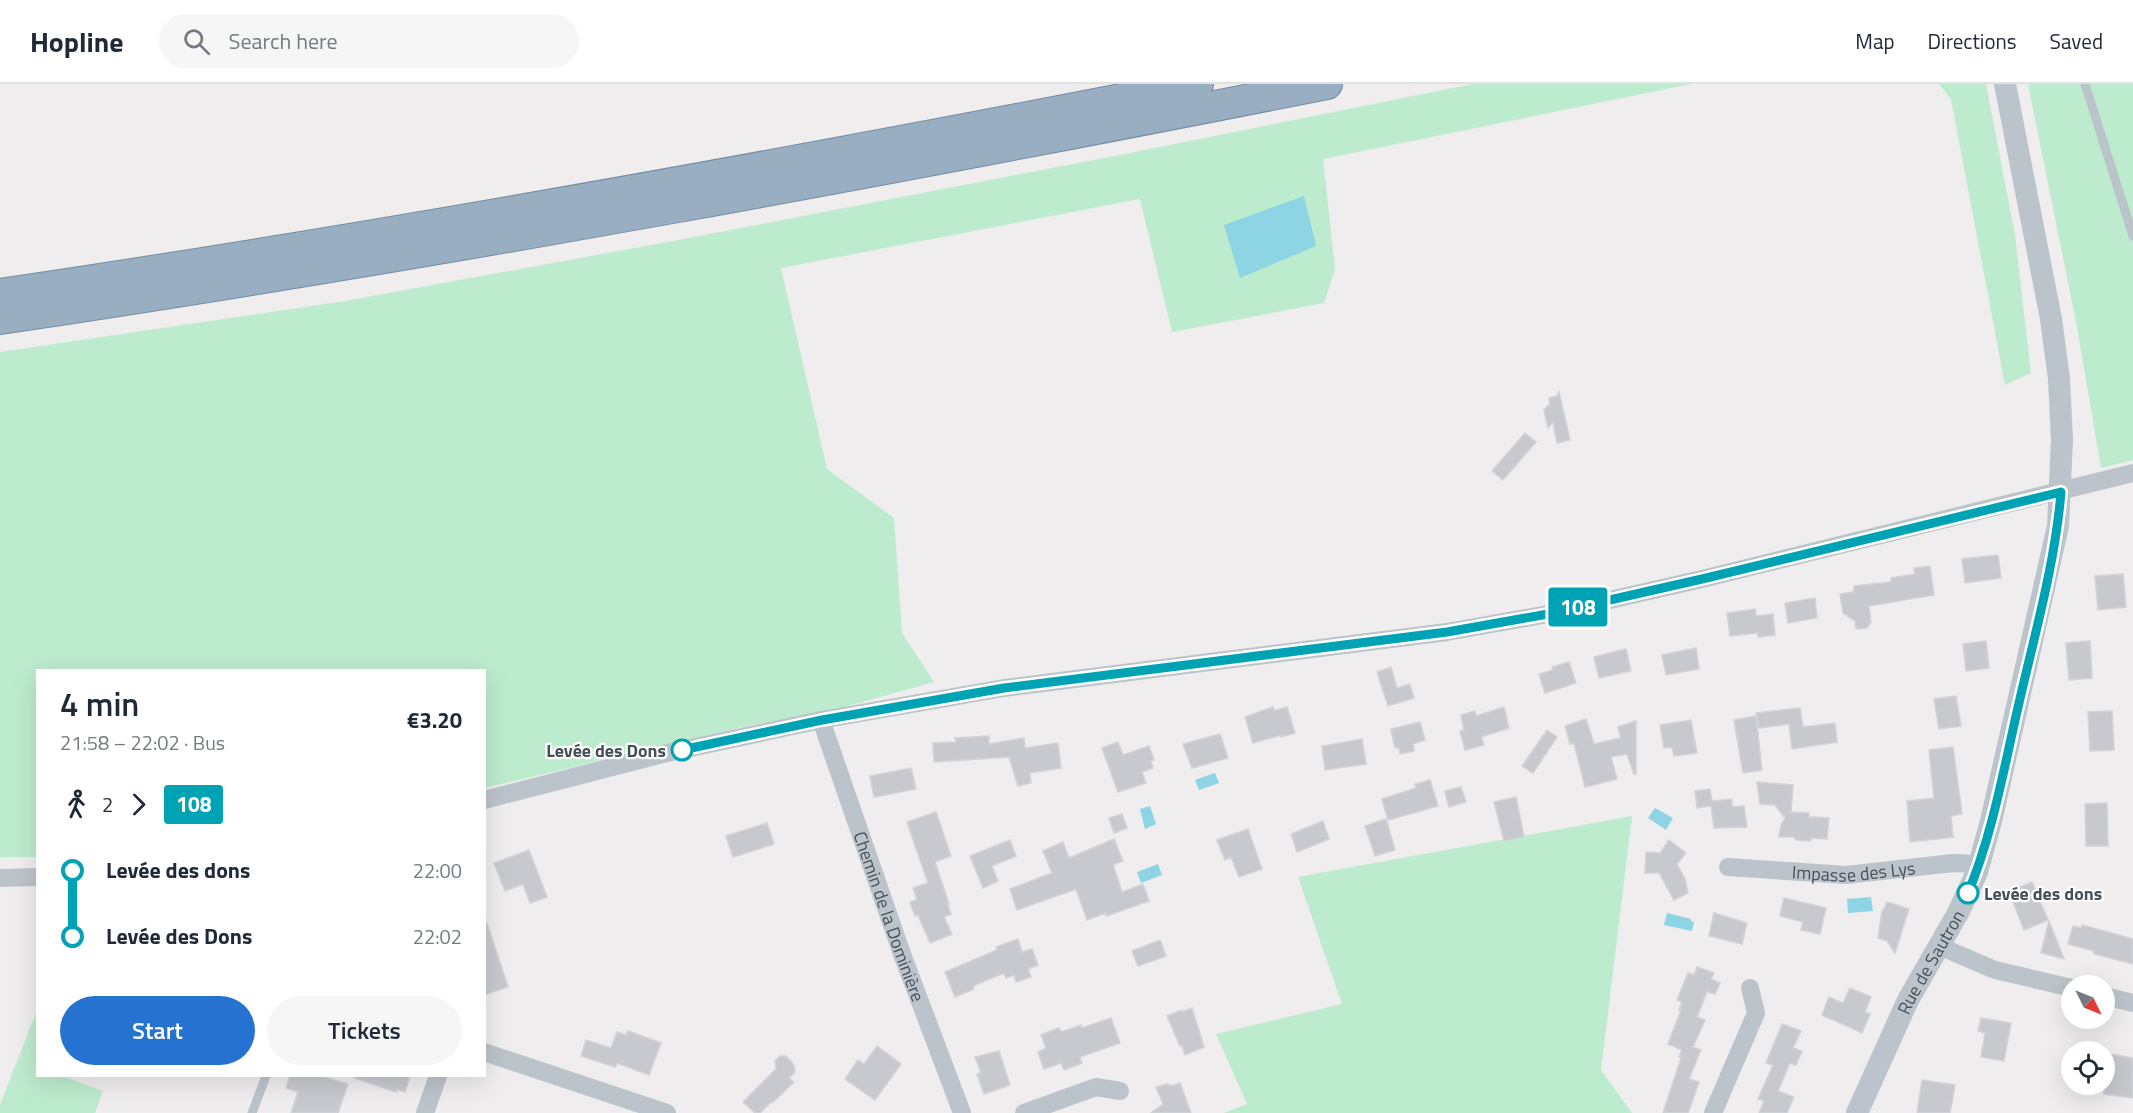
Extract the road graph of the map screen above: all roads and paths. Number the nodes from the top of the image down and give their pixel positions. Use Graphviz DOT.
graph roads {
  1 [pos="1198,84"];
  2 [pos="1326,84"];
  3 [pos="2006,84"];
  4 [pos="2085,84"];
  5 [pos="2133,236"];
  6 [pos="0,294"];
  7 [pos="0,320"];
  8 [pos="2133,473"];
  9 [pos="2061,492"];
  10 [pos="822,720"];
  11 [pos="486,799"];
  12 [pos="1979,864"];
  13 [pos="1728,867"];
  14 [pos="36,877"];
  15 [pos="0,878"];
  16 [pos="1939,946"];
  17 [pos="2061,985"];
  18 [pos="1750,988"];
  19 [pos="2115,999"];
  20 [pos="2133,1003"];
  21 [pos="486,1053"];
  22 [pos="266,1077"];
  23 [pos="438,1077"];
  24 [pos="1120,1091"];
  25 [pos="252,1113"];
  26 [pos="425,1113"];
  27 [pos="667,1113"];
  28 [pos="962,1113"];
  29 [pos="1024,1113"];
  30 [pos="1713,1113"];
  31 [pos="1857,1113"];
  1 -- 6 [label="highway"];
  2 -- 7 [label="highway"];
  3 -- 9 [label="street, Rue de Sautron"];
  4 -- 5 [label="lane"];
  8 -- 9 [label="street"];
  9 -- 10 [label="street"];
  9 -- 12 [label="street, Rue de Sautron"];
  10 -- 11 [label="street"];
  10 -- 28 [label="street, Chemin de la Dominière"];
  12 -- 13 [label="street, Impasse des Lys"];
  12 -- 16 [label="street, Rue de Sautron"];
  14 -- 15 [label="street"];
  16 -- 17 [label="street"];
  16 -- 31 [label="street, Rue de Sautron"];
  18 -- 30 [label="street"];
  19 -- 20 [label="street"];
  21 -- 27 [label="street"];
  22 -- 25 [label="lane"];
  23 -- 26 [label="street"];
  24 -- 29 [label="street"];
}
